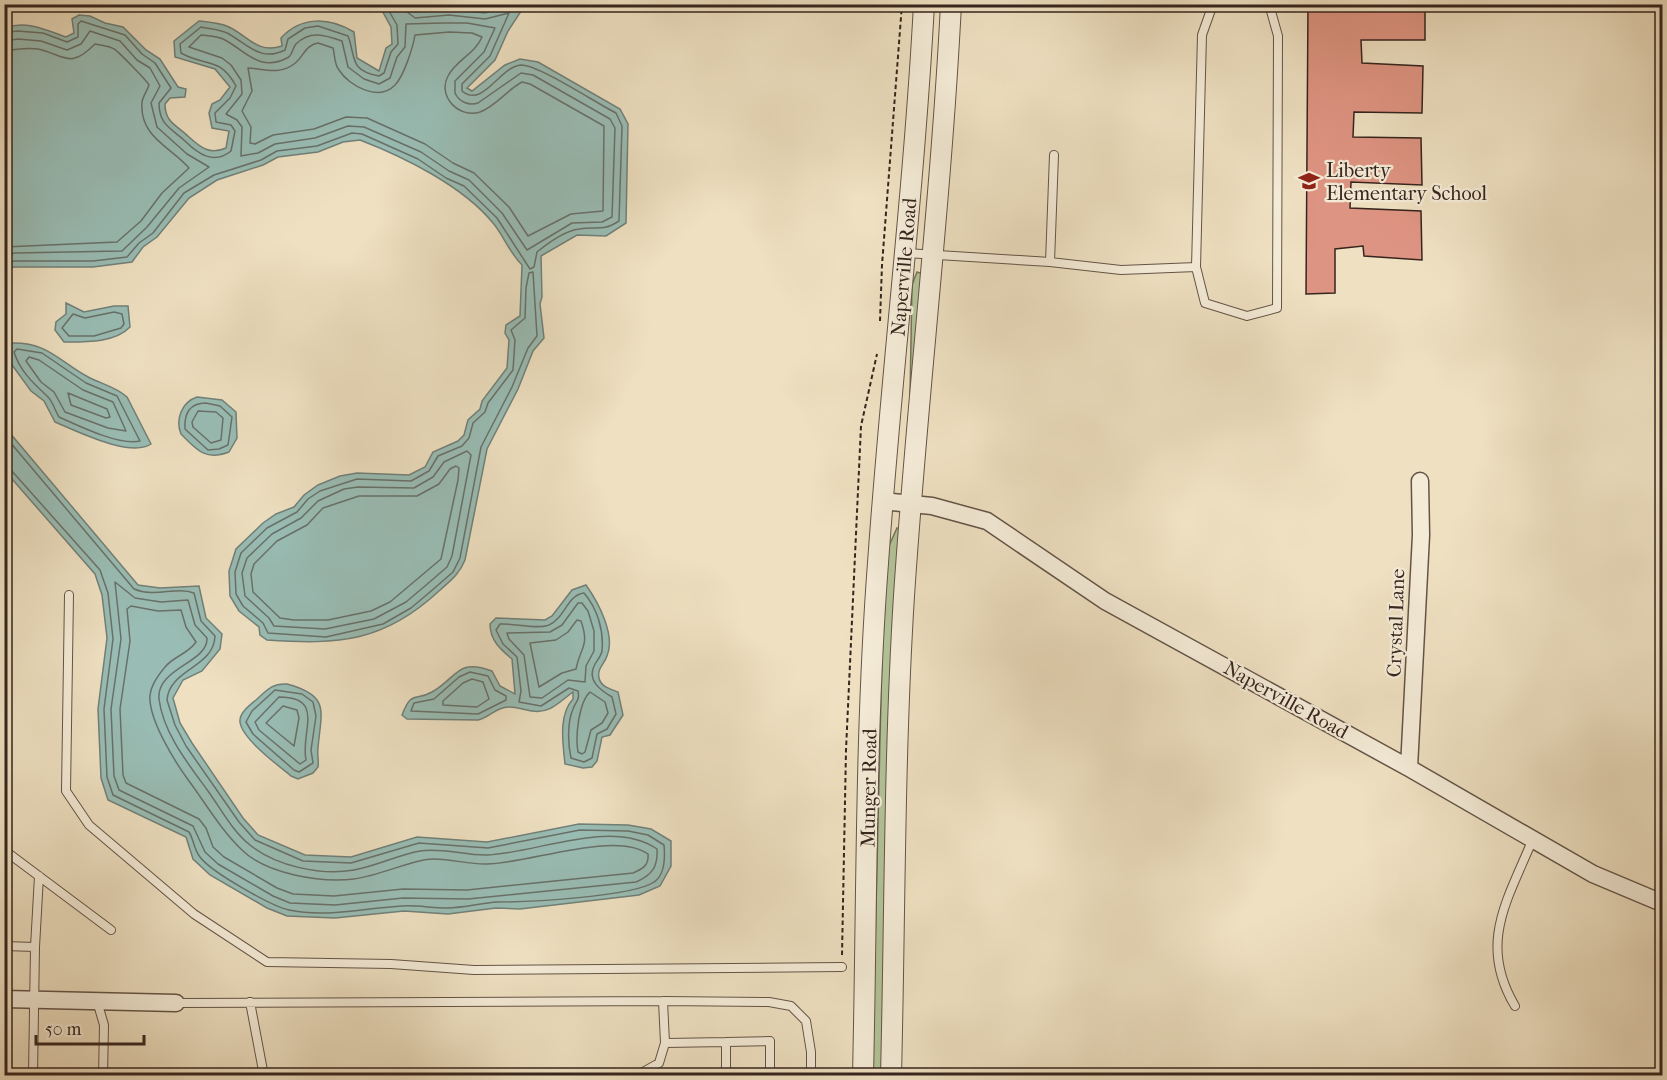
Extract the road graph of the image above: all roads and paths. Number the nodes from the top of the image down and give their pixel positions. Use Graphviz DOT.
graph roads {
  1 [pos="924,4"];
  2 [pos="951,4"];
  3 [pos="1213,4"];
  4 [pos="1269,4"];
  5 [pos="1054,155"];
  6 [pos="906,253"];
  7 [pos="934,255"];
  8 [pos="1050,262"];
  9 [pos="1196,267"];
  10 [pos="1420,480"];
  11 [pos="882,501"];
  12 [pos="911,503"];
  13 [pos="69,595"];
  14 [pos="1409,768"];
  15 [pos="1532,841"];
  16 [pos="4,850"];
  17 [pos="39,876"];
  18 [pos="1662,903"];
  19 [pos="111,930"];
  20 [pos="4,946"];
  21 [pos="35,947"];
  22 [pos="842,967"];
  23 [pos="4,999"];
  24 [pos="35,999"];
  25 [pos="97,1001"];
  26 [pos="663,1001"];
  27 [pos="250,1002"];
  28 [pos="176,1003"];
  29 [pos="1515,1006"];
  30 [pos="726,1042"];
  31 [pos="665,1043"];
  32 [pos="4,1075"];
  33 [pos="103,1076"];
  34 [pos="264,1076"];
  35 [pos="636,1076"];
  36 [pos="726,1076"];
  37 [pos="770,1076"];
  38 [pos="811,1076"];
  39 [pos="863,1076"];
  40 [pos="891,1076"];
  1 -- 6 [label="street, Naperville Road"];
  2 -- 7 [label="street, Naperville Road"];
  3 -- 9 [label="lane"];
  4 -- 9 [label="lane"];
  5 -- 8 [label="lane"];
  6 -- 7 [label="lane"];
  6 -- 11 [label="street, Naperville Road"];
  7 -- 8 [label="lane"];
  7 -- 12 [label="street, Naperville Road"];
  8 -- 9 [label="lane"];
  10 -- 14 [label="street, Crystal Lane"];
  11 -- 12 [label="street, Naperville Road"];
  11 -- 39 [label="street, Munger Road"];
  12 -- 14 [label="street, Naperville Road"];
  12 -- 40 [label="street, Munger Road"];
  13 -- 22 [label="lane"];
  14 -- 15 [label="street, Naperville Road"];
  15 -- 18 [label="street, Naperville Road"];
  15 -- 29 [label="lane"];
  16 -- 17 [label="lane"];
  17 -- 19 [label="lane"];
  17 -- 21 [label="lane"];
  20 -- 21 [label="lane"];
  21 -- 24 [label="lane"];
  23 -- 24 [label="street"];
  24 -- 25 [label="street"];
  24 -- 32 [label="lane"];
  25 -- 28 [label="street"];
  25 -- 33 [label="lane"];
  26 -- 27 [label="lane"];
  26 -- 31 [label="lane"];
  26 -- 38 [label="lane"];
  27 -- 28 [label="lane"];
  27 -- 34 [label="lane"];
  30 -- 31 [label="lane"];
  30 -- 36 [label="lane"];
  30 -- 37 [label="lane"];
  31 -- 35 [label="lane"];
}
